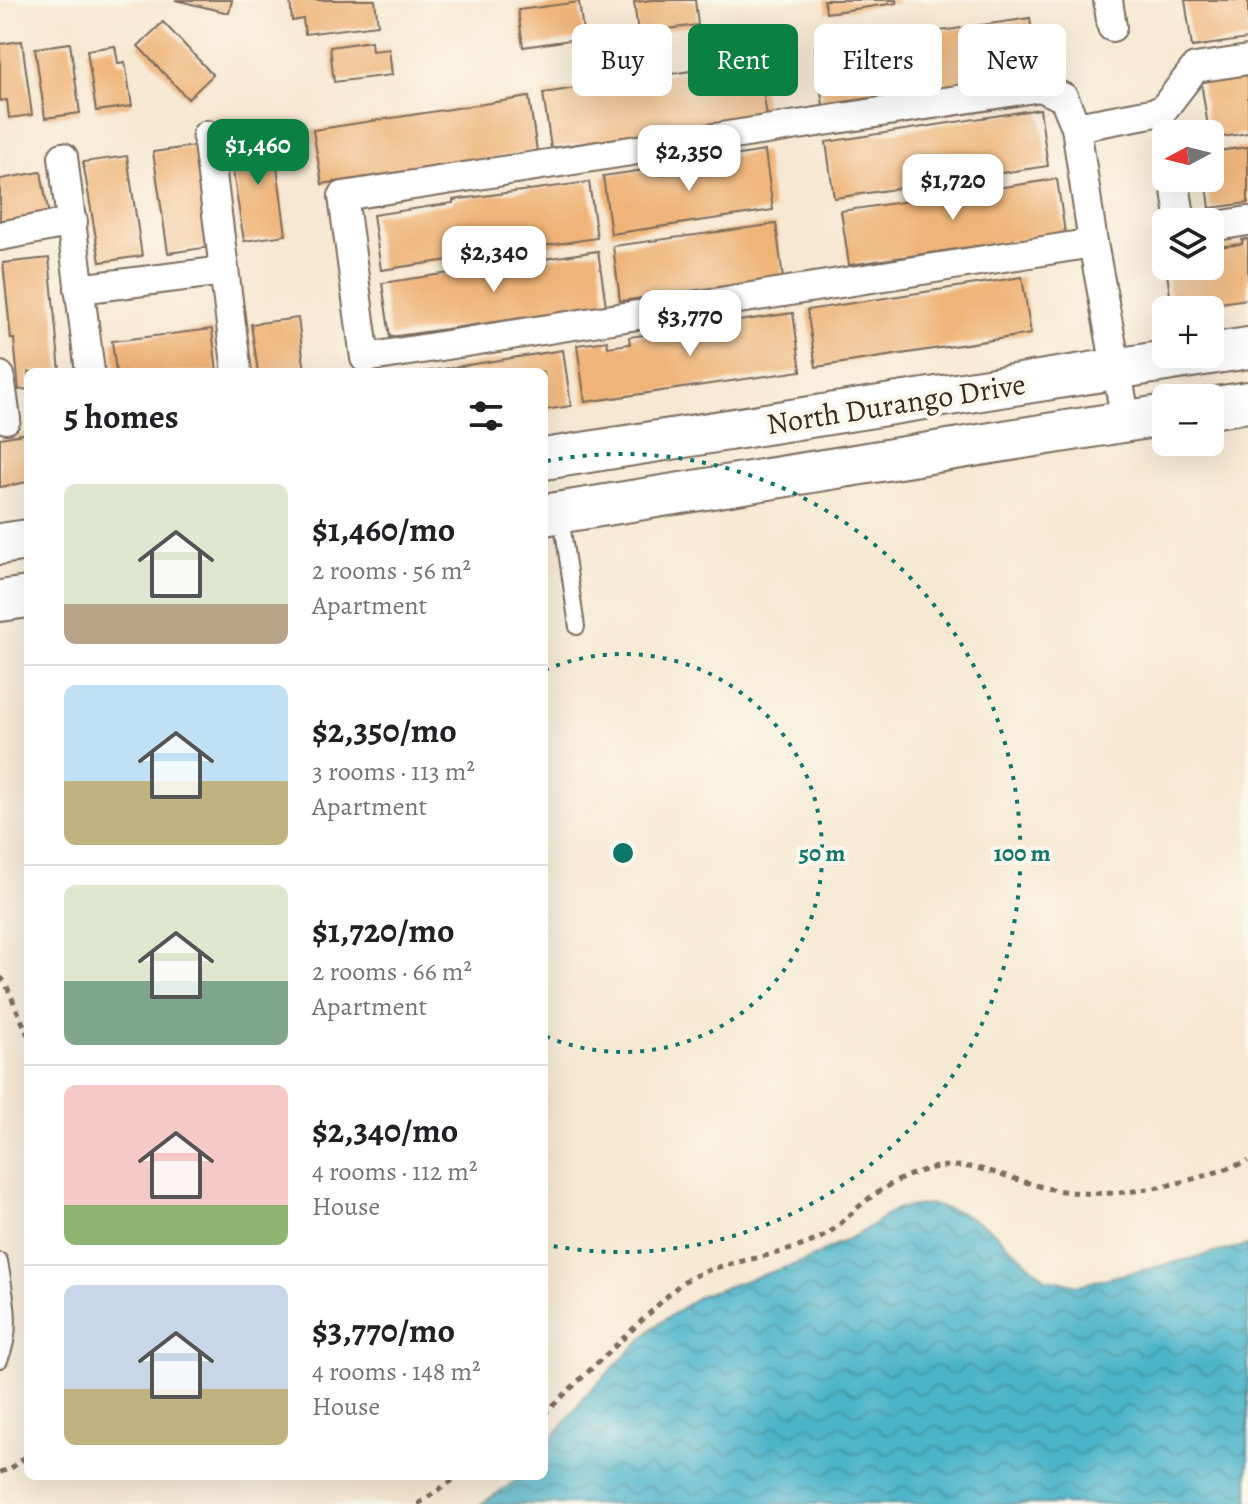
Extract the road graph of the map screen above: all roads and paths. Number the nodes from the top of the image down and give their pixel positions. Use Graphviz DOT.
graph roads {
  1 [pos="1248,60"];
  2 [pos="1165,120"];
  3 [pos="1152,123"];
  4 [pos="1076,127"];
  5 [pos="207,135"];
  6 [pos="63,157"];
  7 [pos="1248,221"];
  8 [pos="73,222"];
  9 [pos="1224,225"];
  10 [pos="0,236"];
  11 [pos="1093,243"];
  12 [pos="224,271"];
  13 [pos="79,289"];
  14 [pos="1248,348"];
  15 [pos="89,368"];
  16 [pos="236,368"];
  17 [pos="1117,370"];
  18 [pos="0,376"];
  19 [pos="1248,402"];
  20 [pos="1224,406"];
  21 [pos="1152,417"];
  22 [pos="11,418"];
  23 [pos="1126,421"];
  24 [pos="548,459"];
  25 [pos="552,513"];
  26 [pos="24,541"];
  27 [pos="0,544"];
  28 [pos="24,598"];
  29 [pos="0,601"];
  30 [pos="577,627"];
  31 [pos="0,977"];
  32 [pos="24,1026"];
  33 [pos="1248,1161"];
  34 [pos="0,1261"];
  35 [pos="0,1360"];
  36 [pos="548,1410"];
  37 [pos="24,1458"];
  38 [pos="0,1472"];
  39 [pos="453,1480"];
  40 [pos="418,1504"];
  1 -- 2 [label="street"];
  3 -- 4 [label="street"];
  4 -- 11 [label="street"];
  4 -- 11 [label="street"];
  5 -- 12 [label="street"];
  6 -- 8 [label="street"];
  7 -- 9 [label="street"];
  8 -- 10 [label="street"];
  8 -- 13 [label="street"];
  11 -- 17 [label="street"];
  12 -- 13 [label="street"];
  12 -- 16 [label="street"];
  13 -- 15 [label="street"];
  14 -- 17 [label="main road, North Durango Drive"];
  17 -- 23 [label="street"];
  17 -- 24 [label="main road, North Durango Drive"];
  18 -- 22 [label="street"];
  19 -- 20 [label="main road"];
  21 -- 23 [label="main road, North Durango Drive"];
  23 -- 25 [label="main road, North Durango Drive"];
  24 -- 25 [label="main road"];
  25 -- 30 [label="lane"];
  26 -- 27 [label="main road"];
  28 -- 29 [label="main road"];
  31 -- 32 [label="path"];
  33 -- 36 [label="path"];
  34 -- 35 [label="lane"];
  37 -- 38 [label="path"];
  39 -- 40 [label="path"];
}
